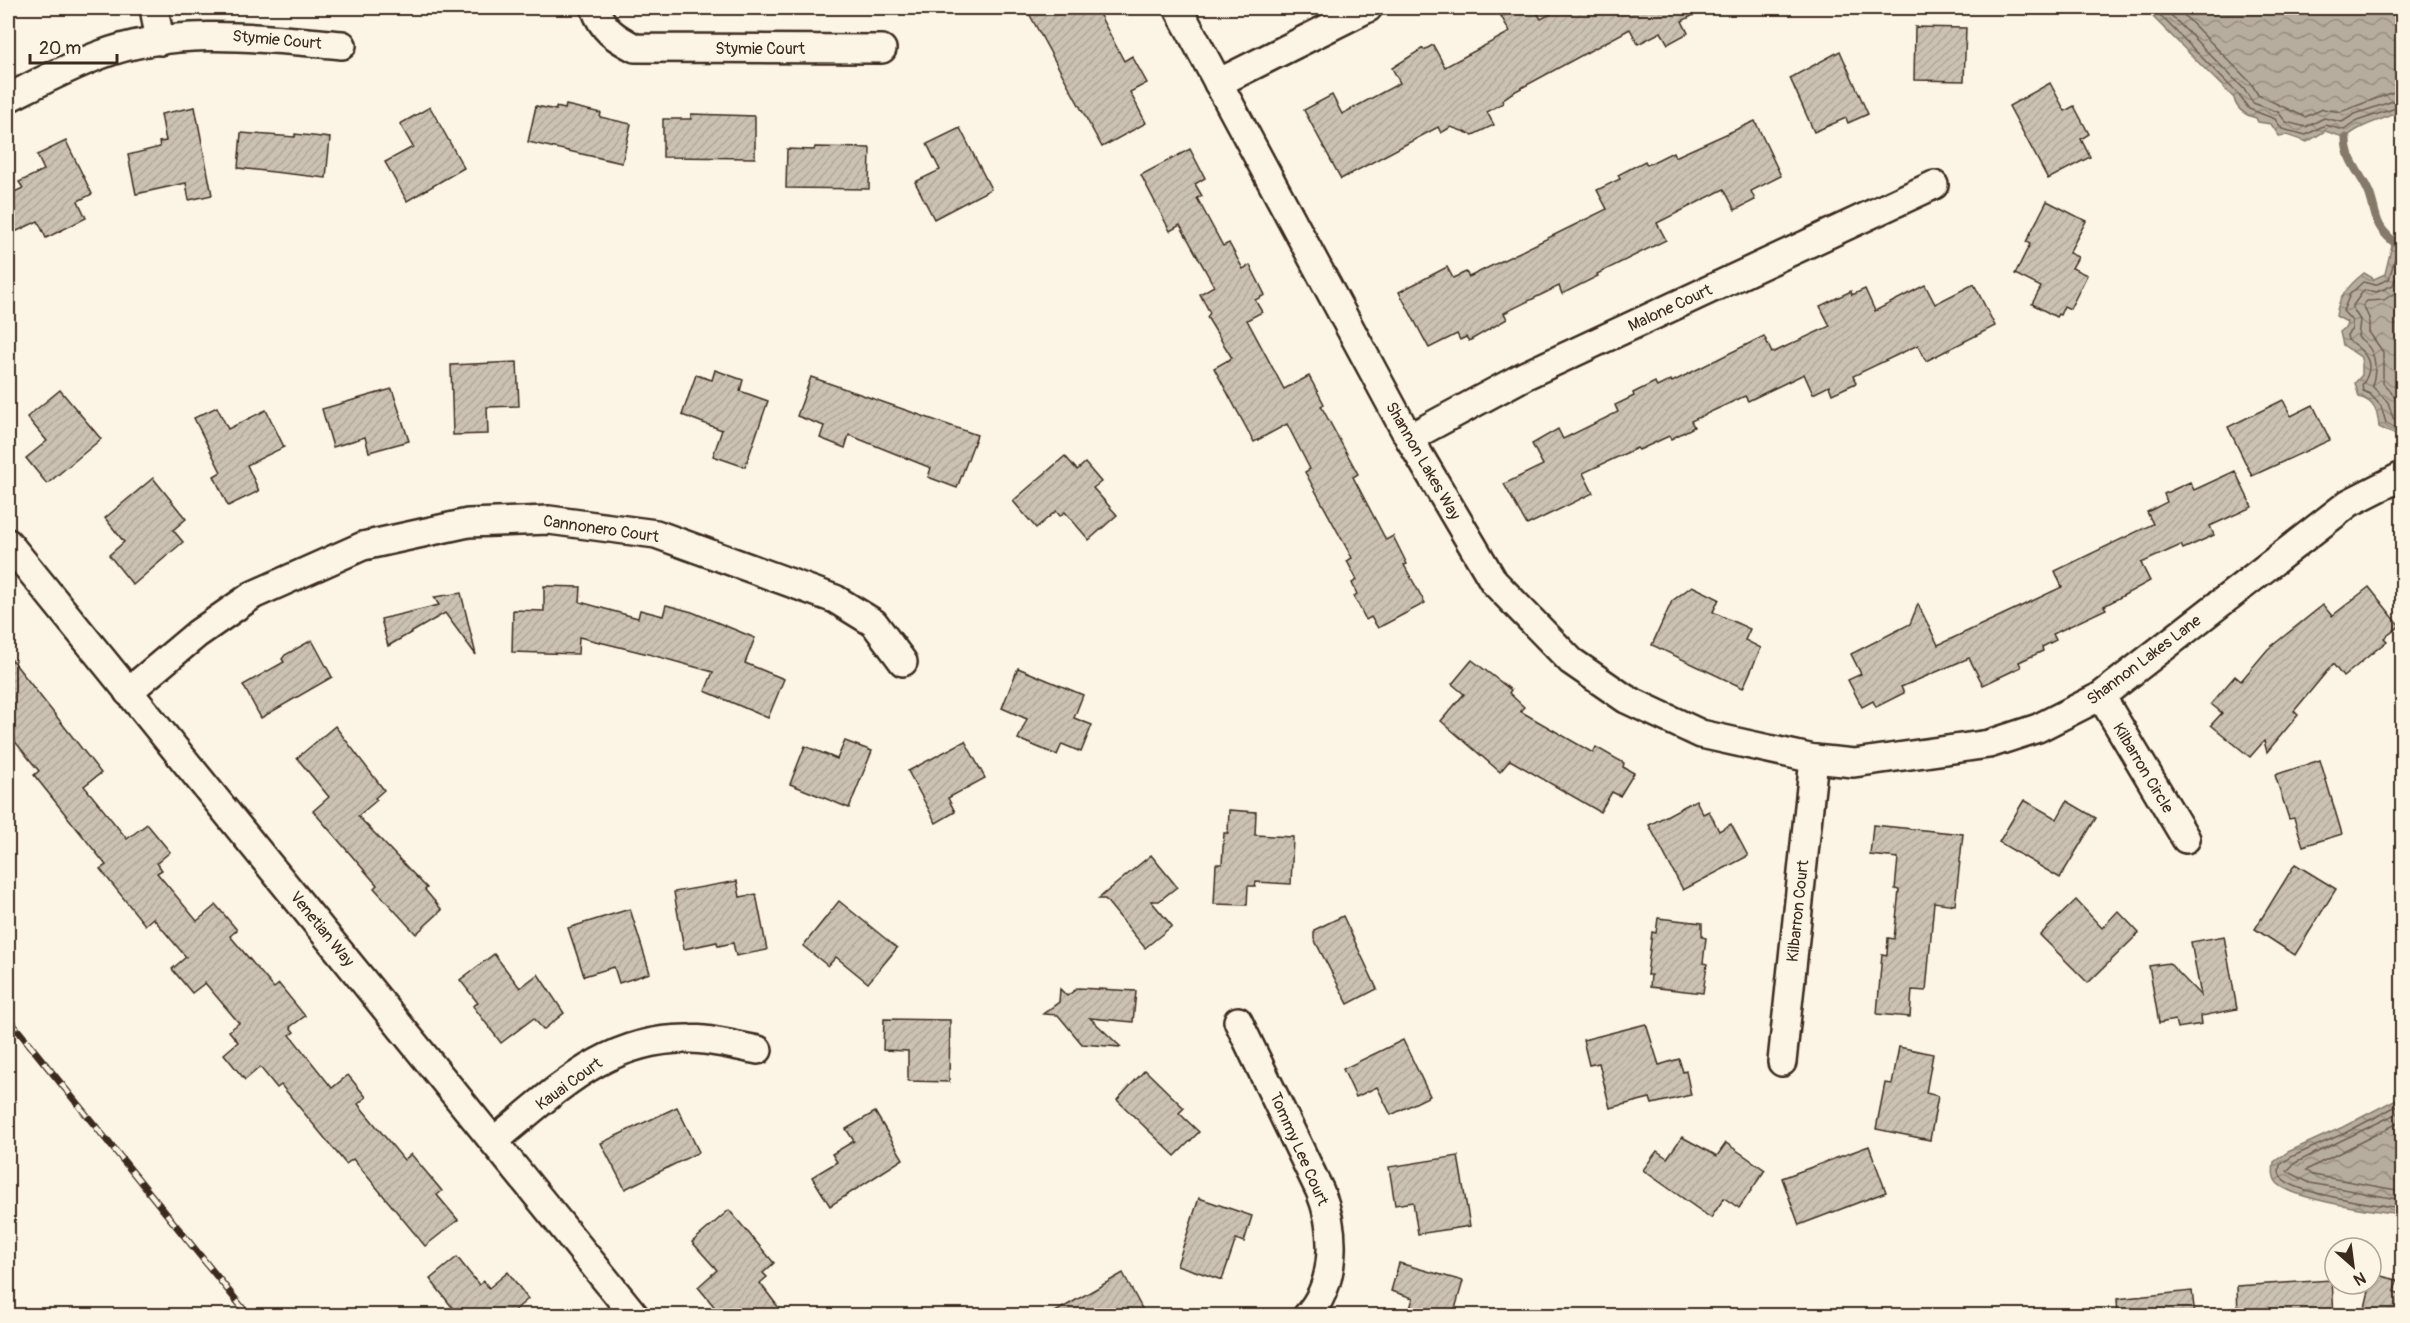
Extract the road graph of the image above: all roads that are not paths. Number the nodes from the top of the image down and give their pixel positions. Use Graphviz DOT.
graph roads {
  1 [pos="154,8"];
  2 [pos="1178,8"];
  3 [pos="1368,8"];
  4 [pos="601,19"];
  5 [pos="160,41"];
  6 [pos="342,45"];
  7 [pos="882,49"];
  8 [pos="1218,83"];
  9 [pos="8,98"];
  10 [pos="1934,185"];
  11 [pos="1409,438"];
  12 [pos="2403,476"];
  13 [pos="8,543"];
  14 [pos="903,662"];
  15 [pos="128,692"];
  16 [pos="2101,696"];
  17 [pos="1814,759"];
  18 [pos="2186,839"];
  19 [pos="1238,1021"];
  20 [pos="758,1050"];
  21 [pos="1782,1062"];
  22 [pos="495,1141"];
  23 [pos="635,1316"];
  24 [pos="1307,1316"];
  1 -- 5 [label="street"];
  2 -- 8 [label="street, Shannon Lakes Way"];
  3 -- 8 [label="street"];
  4 -- 7 [label="street, Stymie Court"];
  5 -- 6 [label="street, Stymie Court"];
  5 -- 9 [label="street, Stymie Court"];
  8 -- 11 [label="street, Shannon Lakes Way"];
  10 -- 11 [label="street, Malone Court"];
  11 -- 17 [label="street, Shannon Lakes Way"];
  12 -- 16 [label="street, Shannon Lakes Lane"];
  13 -- 15 [label="street, Venetian Way"];
  14 -- 15 [label="street, Cannonero Court"];
  15 -- 22 [label="street, Venetian Way"];
  16 -- 17 [label="street, Shannon Lakes Lane"];
  16 -- 18 [label="street, Kilbarron Circle"];
  17 -- 21 [label="street, Kilbarron Court"];
  19 -- 24 [label="street, Tommy Lee Court"];
  20 -- 22 [label="street, Kauai Court"];
  22 -- 23 [label="street, Venetian Way"];
}
